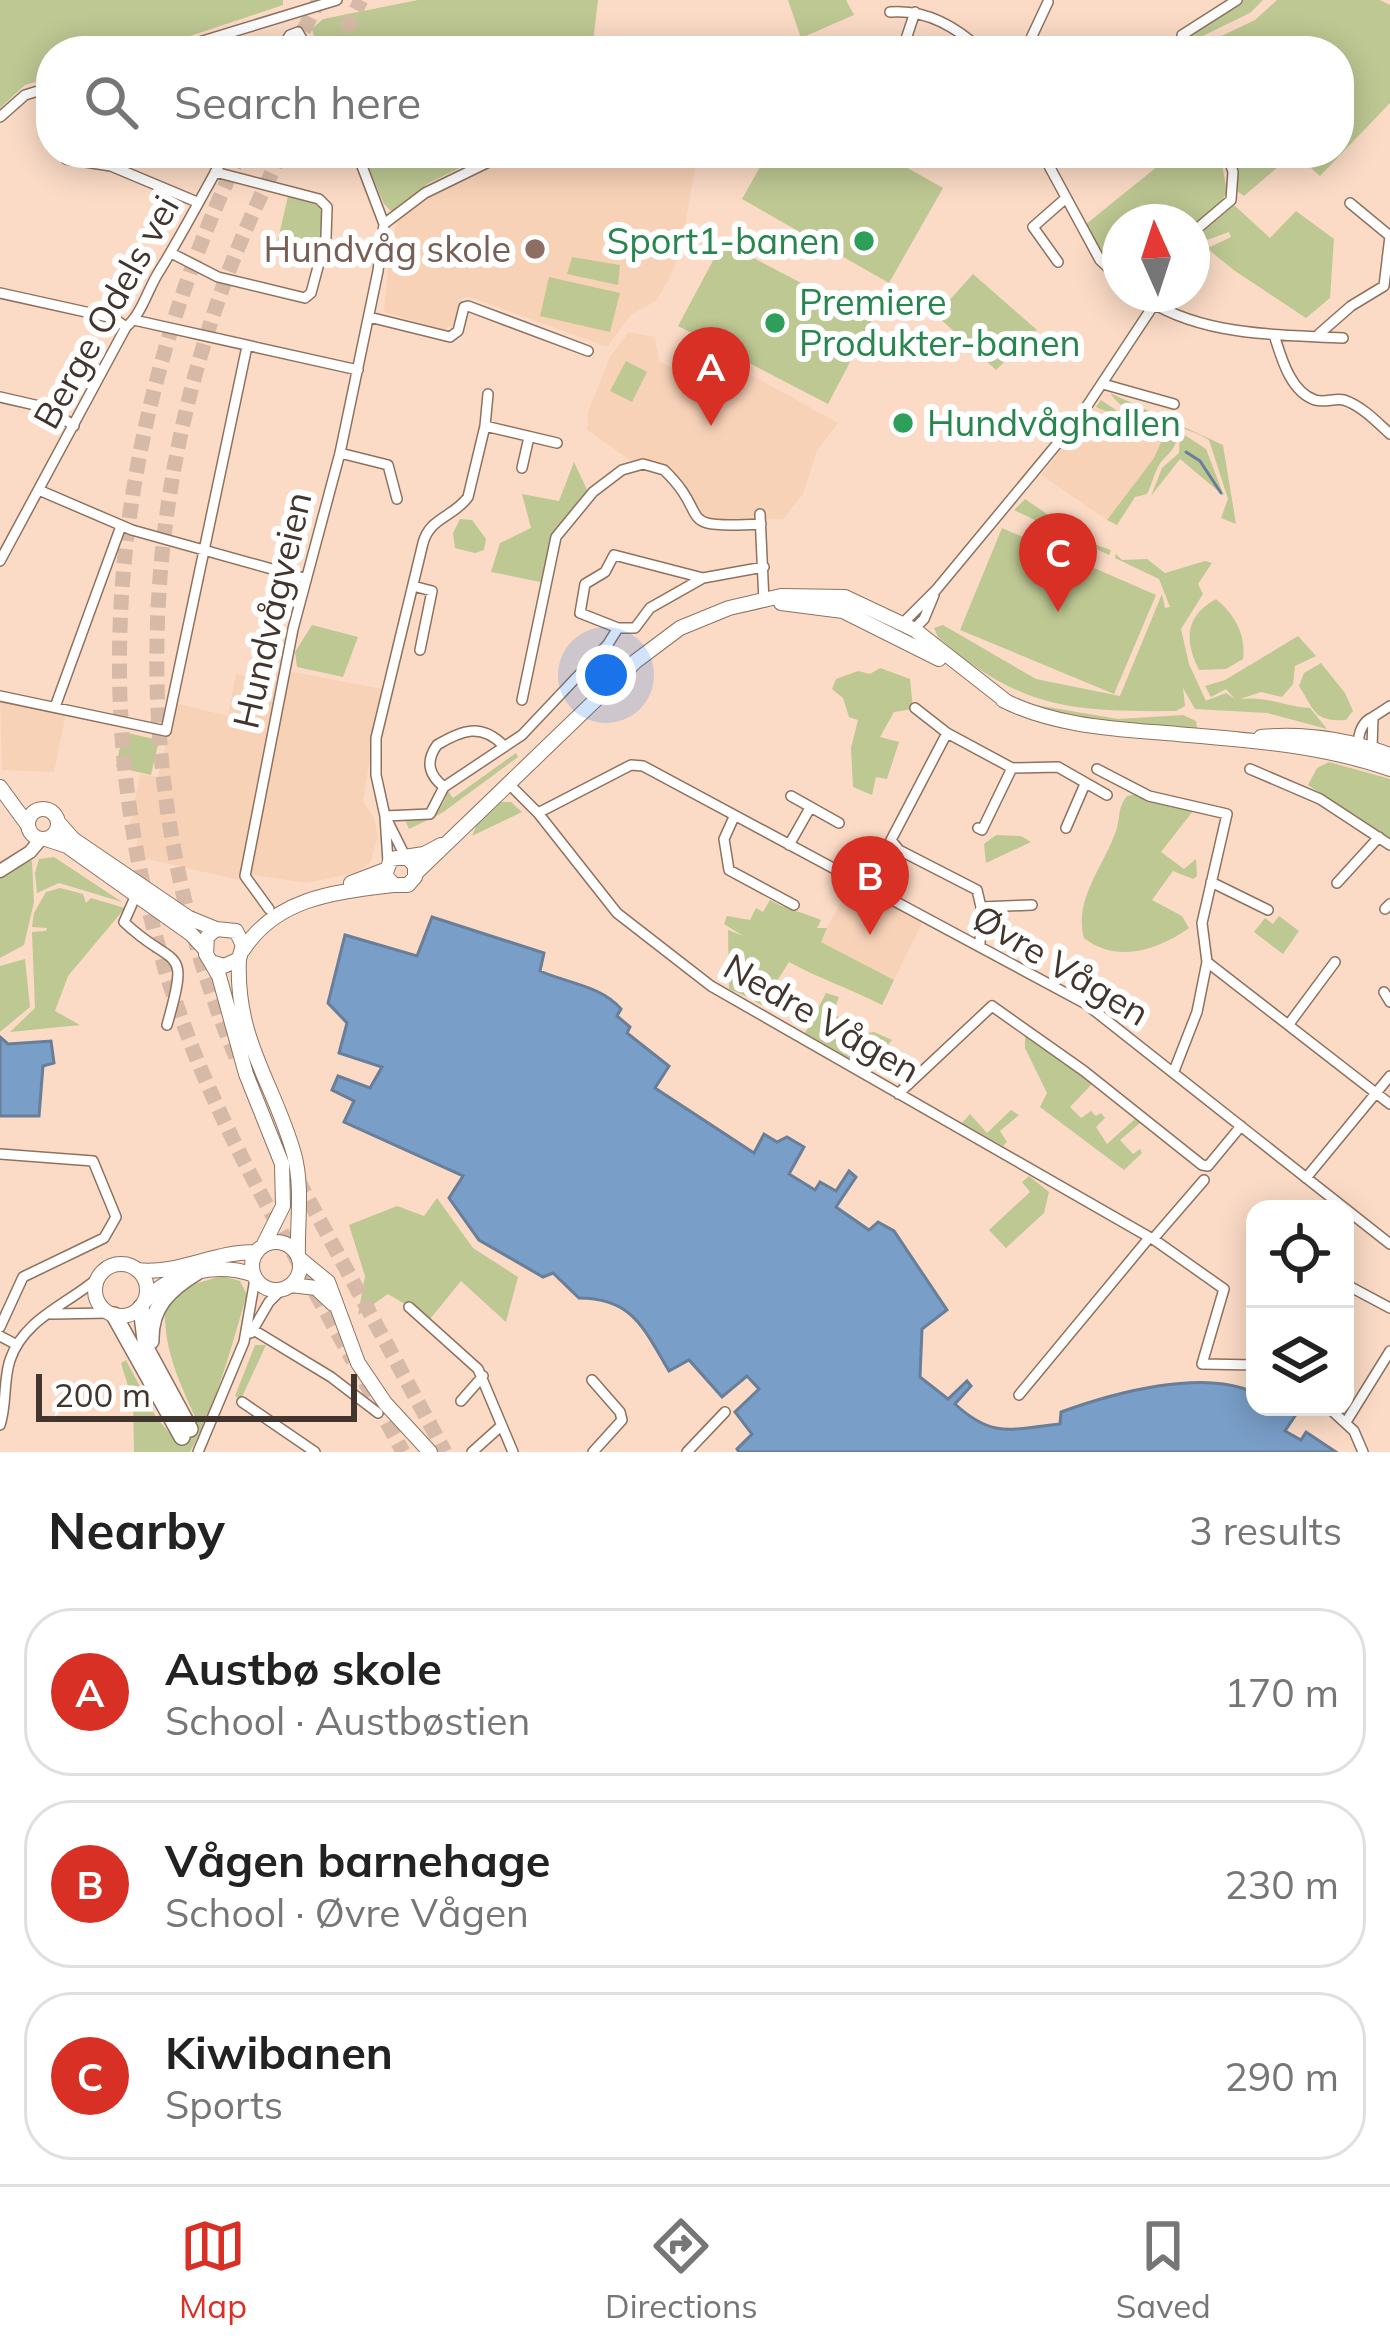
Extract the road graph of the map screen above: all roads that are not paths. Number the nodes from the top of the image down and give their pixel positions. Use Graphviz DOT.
graph roads {
  1 [pos="337,0"];
  2 [pos="1237,0"];
  3 [pos="1048,2"];
  4 [pos="890,12"];
  5 [pos="915,12"];
  6 [pos="219,36"];
  7 [pos="907,36"];
  8 [pos="964,36"];
  9 [pos="1031,36"];
  10 [pos="1192,36"];
  11 [pos="36,91"];
  12 [pos="0,117"];
  13 [pos="116,168"];
  14 [pos="217,168"];
  15 [pos="363,168"];
  16 [pos="476,168"];
  17 [pos="1050,168"];
  18 [pos="1232,168"];
  19 [pos="215,172"];
  20 [pos="1066,198"];
  21 [pos="197,202"];
  22 [pos="1350,203"];
  23 [pos="1210,218"];
  24 [pos="384,224"];
  25 [pos="1390,236"];
  26 [pos="173,254"];
  27 [pos="1058,262"];
  28 [pos="1102,262"];
  29 [pos="0,293"];
  30 [pos="1150,312"];
  31 [pos="1187,312"];
  32 [pos="369,316"];
  33 [pos="130,323"];
  34 [pos="1319,334"];
  35 [pos="1275,338"];
  36 [pos="1343,338"];
  37 [pos="246,351"];
  38 [pos="588,351"];
  39 [pos="358,370"];
  40 [pos="1103,384"];
  41 [pos="488,394"];
  42 [pos="0,398"];
  43 [pos="1174,404"];
  44 [pos="74,426"];
  45 [pos="485,426"];
  46 [pos="1390,434"];
  47 [pos="529,437"];
  48 [pos="556,443"];
  49 [pos="340,453"];
  50 [pos="522,468"];
  51 [pos="40,491"];
  52 [pos="397,499"];
  53 [pos="121,526"];
  54 [pos="0,535"];
  55 [pos="13,541"];
  56 [pos="203,551"];
  57 [pos="0,561"];
  58 [pos="764,567"];
  59 [pos="597,575"];
  60 [pos="304,578"];
  61 [pos="704,578"];
  62 [pos="607,583"];
  63 [pos="413,586"];
  64 [pos="764,602"];
  65 [pos="618,628"];
  66 [pos="905,630"];
  67 [pos="420,650"];
  68 [pos="0,696"];
  69 [pos="522,700"];
  70 [pos="1390,706"];
  71 [pos="55,707"];
  72 [pos="915,708"];
  73 [pos="947,733"];
  74 [pos="503,745"];
  75 [pos="1363,751"];
  76 [pos="1390,755"];
  77 [pos="1012,768"];
  78 [pos="1250,769"];
  79 [pos="1390,769"];
  80 [pos="1097,770"];
  81 [pos="1085,784"];
  82 [pos="509,785"];
  83 [pos="1126,785"];
  84 [pos="444,787"];
  85 [pos="3,791"];
  86 [pos="1107,795"];
  87 [pos="791,796"];
  88 [pos="1120,798"];
  89 [pos="810,808"];
  90 [pos="37,810"];
  91 [pos="538,813"];
  92 [pos="385,816"];
  93 [pos="734,817"];
  94 [pos="58,822"];
  95 [pos="839,823"];
  96 [pos="1066,827"];
  97 [pos="978,828"];
  98 [pos="36,833"];
  99 [pos="1379,837"];
  100 [pos="453,839"];
  101 [pos="789,845"];
  102 [pos="1390,845"];
  103 [pos="407,857"];
  104 [pos="386,867"];
  105 [pos="0,871"];
  106 [pos="416,873"];
  107 [pos="1211,882"];
  108 [pos="1337,883"];
  109 [pos="394,885"];
  110 [pos="136,895"];
  111 [pos="794,905"];
  112 [pos="1032,905"];
  113 [pos="981,907"];
  114 [pos="269,910"];
  115 [pos="1268,910"];
  116 [pos="224,929"];
  117 [pos="980,945"];
  118 [pos="241,954"];
  119 [pos="209,956"];
  120 [pos="1207,962"];
  121 [pos="1335,962"];
  122 [pos="1289,1024"];
  123 [pos="167,1025"];
  124 [pos="1174,1071"];
  125 [pos="1390,1076"];
  126 [pos="898,1094"];
  127 [pos="1377,1094"];
  128 [pos="1390,1104"];
  129 [pos="1241,1126"];
  130 [pos="0,1154"];
  131 [pos="1306,1178"];
  132 [pos="1204,1180"];
  133 [pos="1151,1238"];
  134 [pos="1390,1244"];
  135 [pos="260,1249"];
  136 [pos="299,1258"];
  137 [pos="137,1270"];
  138 [pos="197,1272"];
  139 [pos="99,1277"];
  140 [pos="255,1277"];
  141 [pos="286,1287"];
  142 [pos="1354,1289"];
  143 [pos="143,1304"];
  144 [pos="409,1307"];
  145 [pos="336,1308"];
  146 [pos="1390,1308"];
  147 [pos="51,1313"];
  148 [pos="111,1314"];
  149 [pos="250,1328"];
  150 [pos="0,1331"];
  151 [pos="17,1345"];
  152 [pos="1390,1351"];
  153 [pos="1246,1365"];
  154 [pos="154,1368"];
  155 [pos="483,1376"];
  156 [pos="592,1380"];
  157 [pos="1019,1395"];
  158 [pos="460,1401"];
  159 [pos="242,1402"];
  160 [pos="725,1412"];
  161 [pos="377,1413"];
  162 [pos="1339,1416"];
  163 [pos="1346,1422"];
  164 [pos="0,1425"];
  165 [pos="501,1426"];
  166 [pos="198,1452"];
  167 [pos="315,1452"];
  168 [pos="430,1452"];
  169 [pos="472,1452"];
  170 [pos="513,1452"];
  171 [pos="593,1452"];
  172 [pos="687,1452"];
  173 [pos="1363,1452"];
  1 -- 6 [label="street"];
  2 -- 10 [label="street"];
  3 -- 9 [label="street"];
  4 -- 5 [label="street"];
  5 -- 7 [label="street"];
  5 -- 8 [label="street"];
  11 -- 12 [label="street"];
  13 -- 21 [label="street"];
  14 -- 19 [label="street, Berge Odels vei"];
  15 -- 24 [label="street"];
  16 -- 24 [label="street"];
  17 -- 20 [label="street"];
  18 -- 23 [label="street"];
  19 -- 21 [label="street, Berge Odels vei"];
  19 -- 26 [label="street"];
  20 -- 27 [label="street"];
  20 -- 28 [label="street"];
  21 -- 26 [label="street, Berge Odels vei"];
  22 -- 25 [label="street"];
  24 -- 32 [label="street, Hundvågveien"];
  25 -- 34 [label="street"];
  26 -- 33 [label="street, Berge Odels vei"];
  29 -- 33 [label="street"];
  30 -- 40 [label="street"];
  31 -- 35 [label="street"];
  32 -- 38 [label="street"];
  32 -- 39 [label="street, Hundvågveien"];
  33 -- 39 [label="street"];
  33 -- 44 [label="street, Berge Odels vei"];
  34 -- 35 [label="street"];
  34 -- 36 [label="street"];
  35 -- 46 [label="street"];
  37 -- 56 [label="street"];
  39 -- 49 [label="street, Hundvågveien"];
  40 -- 43 [label="street"];
  40 -- 66 [label="street"];
  41 -- 45 [label="street"];
  42 -- 44 [label="street"];
  44 -- 51 [label="street, Berge Odels vei"];
  45 -- 47 [label="street"];
  45 -- 63 [label="street"];
  47 -- 48 [label="street"];
  47 -- 50 [label="street"];
  49 -- 52 [label="street"];
  49 -- 60 [label="street, Hundvågveien"];
  51 -- 53 [label="street"];
  51 -- 55 [label="street, Berge Odels vei"];
  53 -- 56 [label="street"];
  53 -- 71 [label="street"];
  54 -- 55 [label="street"];
  55 -- 57 [label="street, Berge Odels vei"];
  56 -- 60 [label="street"];
  56 -- 71 [label="street"];
  58 -- 61 [label="street"];
  58 -- 64 [label="street"];
  58 -- 69 [label="street"];
  59 -- 61 [label="street"];
  59 -- 62 [label="street"];
  59 -- 65 [label="street"];
  60 -- 114 [label="street, Hundvågveien"];
  61 -- 65 [label="street"];
  63 -- 67 [label="street"];
  63 -- 92 [label="street"];
  64 -- 66 [label="main road"];
  64 -- 82 [label="main road"];
  65 -- 74 [label="street"];
  66 -- 75 [label="main road"];
  68 -- 71 [label="street"];
  70 -- 75 [label="street"];
  72 -- 73 [label="street"];
  73 -- 77 [label="street"];
  73 -- 113 [label="street"];
  74 -- 84 [label="street"];
  74 -- 84 [label="street"];
  75 -- 76 [label="main road"];
  75 -- 79 [label="main road"];
  77 -- 81 [label="street"];
  77 -- 97 [label="street"];
  78 -- 99 [label="street"];
  80 -- 83 [label="street"];
  81 -- 86 [label="street"];
  81 -- 96 [label="street"];
  82 -- 91 [label="street, Nedre Vågen"];
  82 -- 100 [label="main road"];
  83 -- 88 [label="street"];
  83 -- 107 [label="street"];
  84 -- 92 [label="street"];
  85 -- 90 [label="main road"];
  85 -- 98 [label="main road"];
  87 -- 89 [label="street"];
  89 -- 95 [label="street"];
  89 -- 101 [label="street"];
  90 -- 94 [label="main road"];
  90 -- 98 [label="main road"];
  91 -- 93 [label="street, Øvre Vågen"];
  91 -- 126 [label="street, Nedre Vågen"];
  92 -- 103 [label="street"];
  92 -- 104 [label="street"];
  93 -- 101 [label="street, Øvre Vågen"];
  93 -- 111 [label="street"];
  94 -- 98 [label="main road"];
  94 -- 116 [label="main road"];
  98 -- 105 [label="street"];
  98 -- 110 [label="main road"];
  99 -- 102 [label="street"];
  99 -- 108 [label="street"];
  100 -- 103 [label="main road"];
  100 -- 106 [label="main road"];
  101 -- 117 [label="street, Øvre Vågen"];
  103 -- 104 [label="main road"];
  103 -- 106 [label="main road"];
  104 -- 109 [label="main road"];
  104 -- 114 [label="main road"];
  106 -- 109 [label="main road"];
  107 -- 115 [label="street"];
  107 -- 120 [label="street"];
  109 -- 118 [label="main road"];
  110 -- 119 [label="main road"];
  110 -- 123 [label="street"];
  112 -- 113 [label="street"];
  113 -- 117 [label="street"];
  114 -- 116 [label="main road"];
  116 -- 118 [label="main road"];
  116 -- 119 [label="main road"];
  117 -- 124 [label="street, Øvre Vågen"];
  118 -- 119 [label="main road"];
  118 -- 136 [label="main road"];
  119 -- 135 [label="main road"];
  120 -- 122 [label="street"];
  120 -- 124 [label="street"];
  121 -- 122 [label="street"];
  122 -- 127 [label="street"];
  124 -- 129 [label="street, Øvre Vågen"];
  125 -- 127 [label="street"];
  126 -- 129 [label="street"];
  126 -- 133 [label="street, Nedre Vågen"];
  127 -- 128 [label="street"];
  127 -- 131 [label="street"];
  129 -- 131 [label="street, Øvre Vågen"];
  130 -- 150 [label="street"];
  131 -- 134 [label="street, Øvre Vågen"];
  132 -- 133 [label="street"];
  133 -- 153 [label="street, Nedre Vågen"];
  133 -- 157 [label="street"];
  135 -- 136 [label="main road"];
  135 -- 137 [label="main road"];
  135 -- 140 [label="main road"];
  136 -- 141 [label="main road"];
  136 -- 145 [label="main road"];
  137 -- 139 [label="main road"];
  137 -- 143 [label="main road"];
  138 -- 140 [label="main road"];
  138 -- 143 [label="main road"];
  138 -- 154 [label="highway"];
  139 -- 147 [label="street"];
  139 -- 148 [label="main road"];
  140 -- 141 [label="main road"];
  140 -- 149 [label="street"];
  141 -- 145 [label="main road"];
  141 -- 149 [label="street"];
  142 -- 146 [label="street"];
  143 -- 148 [label="main road"];
  143 -- 154 [label="highway"];
  144 -- 155 [label="street"];
  145 -- 168 [label="main road"];
  147 -- 148 [label="street"];
  147 -- 151 [label="street"];
  148 -- 154 [label="highway"];
  149 -- 161 [label="street"];
  149 -- 166 [label="street"];
  150 -- 151 [label="street"];
  151 -- 164 [label="street"];
  152 -- 163 [label="street"];
  155 -- 158 [label="street"];
  155 -- 165 [label="street"];
  156 -- 171 [label="street"];
  159 -- 167 [label="street"];
  160 -- 172 [label="street"];
  162 -- 163 [label="street"];
  163 -- 173 [label="street"];
  165 -- 169 [label="street"];
  165 -- 170 [label="street"];
}
